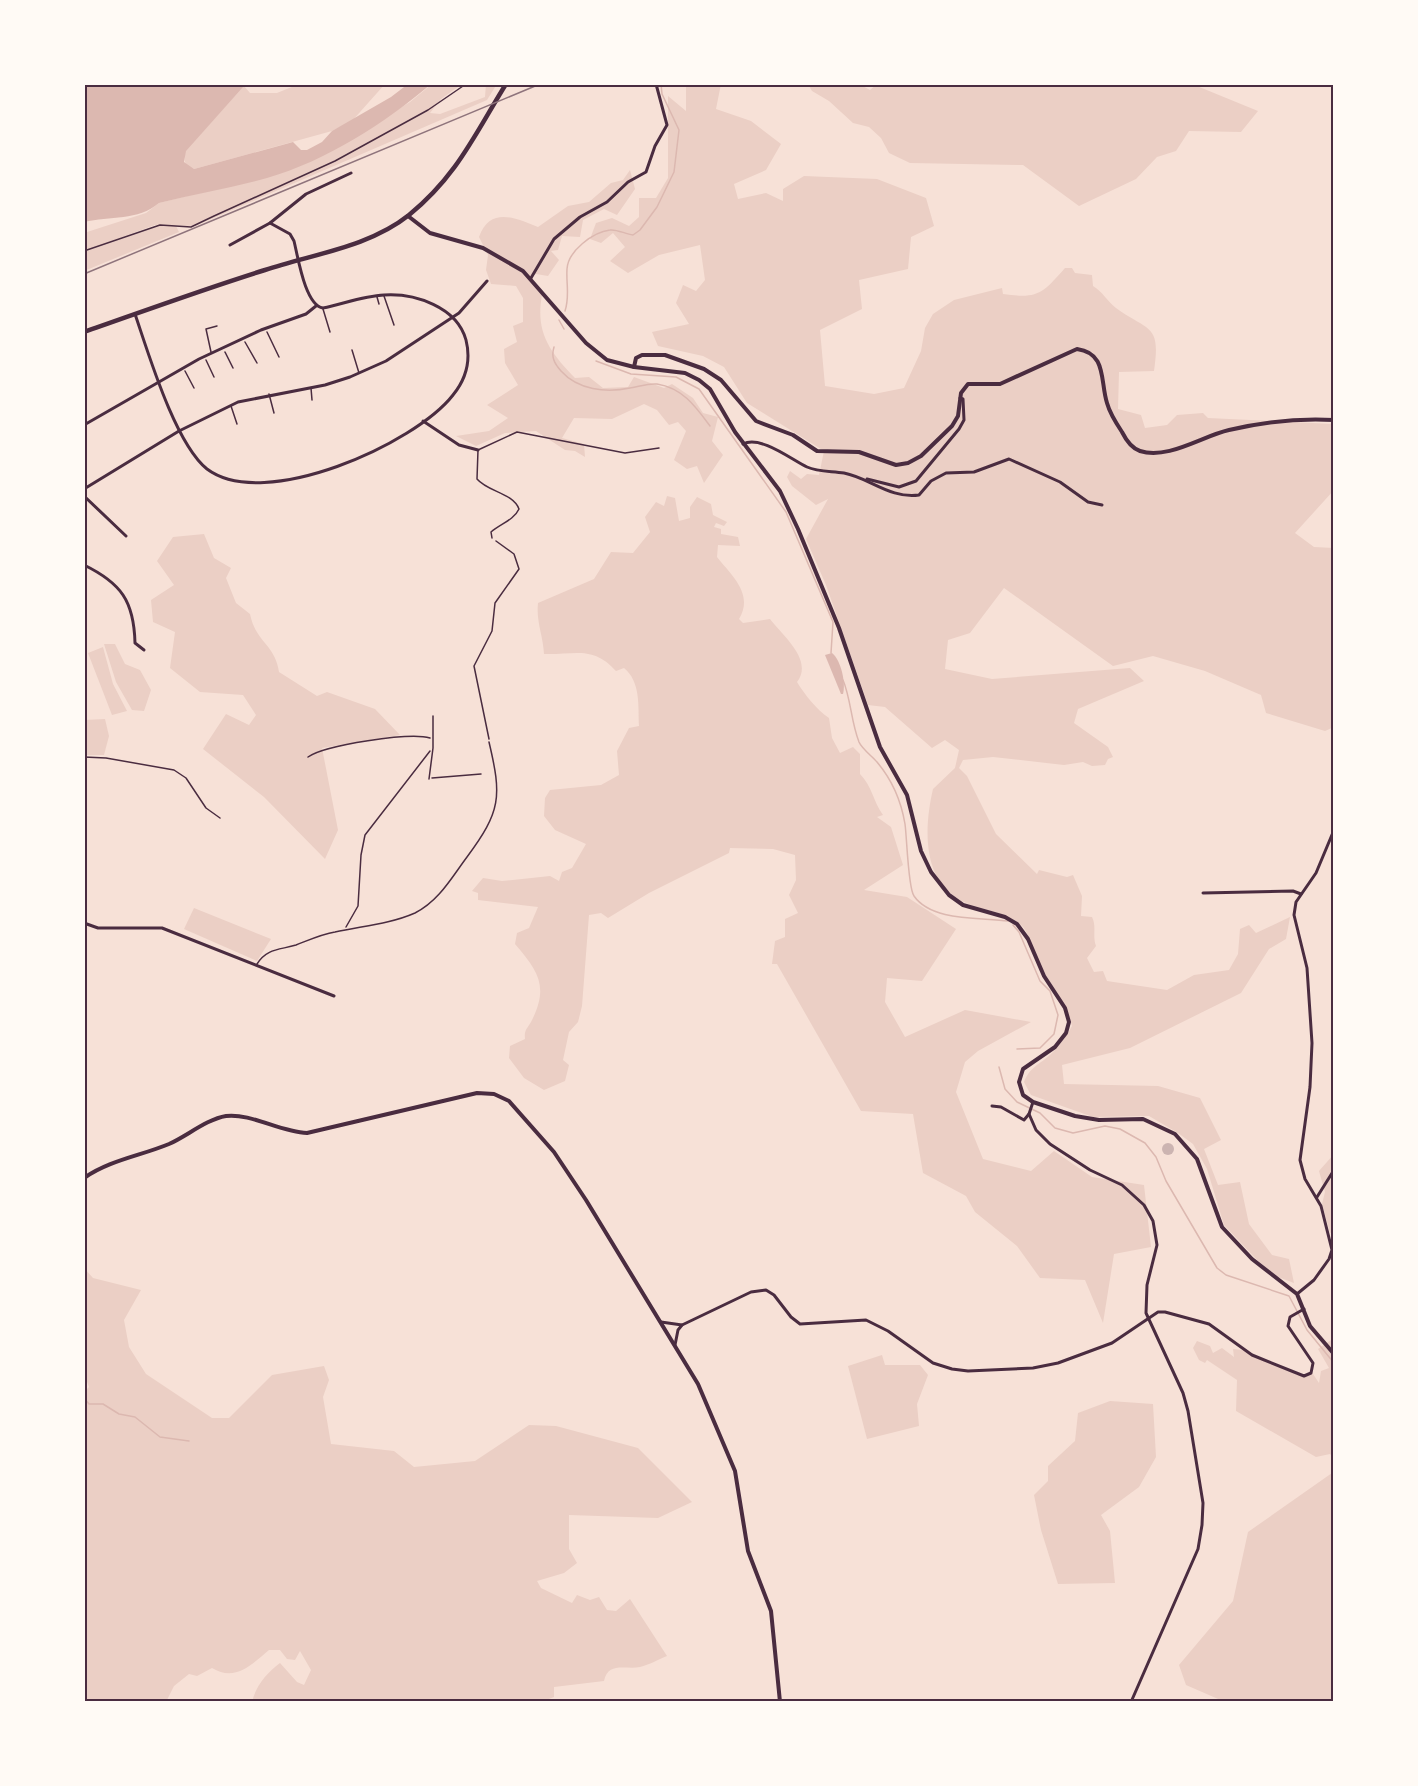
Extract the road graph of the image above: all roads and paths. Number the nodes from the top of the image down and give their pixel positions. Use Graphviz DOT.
graph roads {
  1 [pos="465,84"];
  2 [pos="656,84"];
  3 [pos="505,86"];
  4 [pos="351,173"];
  5 [pos="408,216"];
  6 [pos="270,223"];
  7 [pos="230,245"];
  8 [pos="84,251"];
  9 [pos="299,259"];
  10 [pos="531,278"];
  11 [pos="487,281"];
  12 [pos="384,295"];
  13 [pos="377,296"];
  14 [pos="379,304"];
  15 [pos="316,306"];
  16 [pos="323,308"];
  17 [pos="135,314"];
  18 [pos="452,318"];
  19 [pos="394,325"];
  20 [pos="217,326"];
  21 [pos="266,329"];
  22 [pos="330,332"];
  23 [pos="84,333"];
  24 [pos="247,345"];
  25 [pos="351,350"];
  26 [pos="212,353"];
  27 [pos="227,356"];
  28 [pos="279,357"];
  29 [pos="207,363"];
  30 [pos="257,363"];
  31 [pos="634,367"];
  32 [pos="233,368"];
  33 [pos="187,374"];
  34 [pos="359,374"];
  35 [pos="214,377"];
  36 [pos="160,381"];
  37 [pos="194,387"];
  38 [pos="311,387"];
  39 [pos="269,394"];
  40 [pos="960,398"];
  41 [pos="312,400"];
  42 [pos="231,405"];
  43 [pos="274,413"];
  44 [pos="1334,420"];
  45 [pos="423,421"];
  46 [pos="237,424"];
  47 [pos="84,425"];
  48 [pos="179,431"];
  49 [pos="744,444"];
  50 [pos="659,448"];
  51 [pos="478,450"];
  52 [pos="865,479"];
  53 [pos="84,489"];
  54 [pos="84,496"];
  55 [pos="1102,505"];
  56 [pos="126,536"];
  57 [pos="492,538"];
  58 [pos="84,565"];
  59 [pos="144,650"];
  60 [pos="433,716"];
  61 [pos="433,739"];
  62 [pos="489,742"];
  63 [pos="433,750"];
  64 [pos="84,757"];
  65 [pos="308,757"];
  66 [pos="482,774"];
  67 [pos="220,818"];
  68 [pos="1334,830"];
  69 [pos="1203,893"];
  70 [pos="1300,894"];
  71 [pos="84,923"];
  72 [pos="344,930"];
  73 [pos="256,965"];
  74 [pos="334,996"];
  75 [pos="1032,1104"];
  76 [pos="992,1106"];
  77 [pos="1029,1113"];
  78 [pos="1334,1170"];
  79 [pos="84,1178"];
  80 [pos="1317,1197"];
  81 [pos="1297,1294"];
  82 [pos="1300,1311"];
  83 [pos="1148,1320"];
  84 [pos="660,1322"];
  85 [pos="682,1325"];
  86 [pos="675,1345"];
  87 [pos="1334,1354"];
  88 [pos="780,1702"];
  89 [pos="1131,1702"];
  1 -- 8 [label="path"];
  2 -- 10 [label="street"];
  3 -- 5 [label="main road"];
  4 -- 6 [label="street"];
  5 -- 9 [label="main road"];
  5 -- 10 [label="main road"];
  6 -- 7 [label="street"];
  6 -- 9 [label="street"];
  9 -- 15 [label="street"];
  9 -- 17 [label="main road"];
  10 -- 31 [label="main road"];
  11 -- 18 [label="street"];
  12 -- 13 [label="street"];
  12 -- 18 [label="street"];
  12 -- 19 [label="lane"];
  13 -- 14 [label="lane"];
  13 -- 16 [label="street"];
  15 -- 16 [label="street"];
  15 -- 21 [label="street"];
  16 -- 22 [label="lane"];
  17 -- 23 [label="main road"];
  17 -- 36 [label="street"];
  18 -- 34 [label="street"];
  18 -- 45 [label="street"];
  20 -- 26 [label="lane"];
  21 -- 26 [label="street"];
  21 -- 28 [label="path"];
  24 -- 30 [label="path"];
  25 -- 34 [label="lane"];
  26 -- 36 [label="street"];
  27 -- 32 [label="path"];
  29 -- 35 [label="path"];
  31 -- 40 [label="main road"];
  31 -- 49 [label="main road"];
  33 -- 37 [label="path"];
  34 -- 38 [label="street"];
  36 -- 47 [label="street"];
  36 -- 48 [label="street"];
  38 -- 39 [label="street"];
  38 -- 41 [label="lane"];
  39 -- 42 [label="street"];
  39 -- 43 [label="lane"];
  40 -- 44 [label="main road"];
  40 -- 52 [label="street"];
  42 -- 46 [label="lane"];
  42 -- 48 [label="street"];
  45 -- 48 [label="street"];
  45 -- 51 [label="street"];
  48 -- 53 [label="street"];
  49 -- 52 [label="street"];
  49 -- 75 [label="main road"];
  50 -- 51 [label="lane"];
  51 -- 57 [label="lane"];
  52 -- 55 [label="street"];
  54 -- 56 [label="street"];
  57 -- 62 [label="path"];
  58 -- 59 [label="street"];
  60 -- 61 [label="lane"];
  61 -- 63 [label="lane"];
  61 -- 65 [label="path"];
  62 -- 72 [label="lane"];
  63 -- 66 [label="lane"];
  63 -- 72 [label="path"];
  64 -- 67 [label="lane"];
  68 -- 70 [label="street"];
  69 -- 70 [label="street"];
  70 -- 80 [label="street"];
  71 -- 73 [label="street"];
  72 -- 73 [label="lane"];
  73 -- 74 [label="street"];
  75 -- 77 [label="street"];
  75 -- 81 [label="main road"];
  76 -- 77 [label="street"];
  77 -- 83 [label="street"];
  78 -- 80 [label="street"];
  79 -- 84 [label="main road"];
  80 -- 81 [label="street"];
  81 -- 82 [label="main road"];
  82 -- 83 [label="street"];
  82 -- 87 [label="main road"];
  83 -- 85 [label="street"];
  83 -- 89 [label="street"];
  84 -- 85 [label="street"];
  84 -- 86 [label="main road"];
  85 -- 86 [label="street"];
  86 -- 88 [label="main road"];
}
